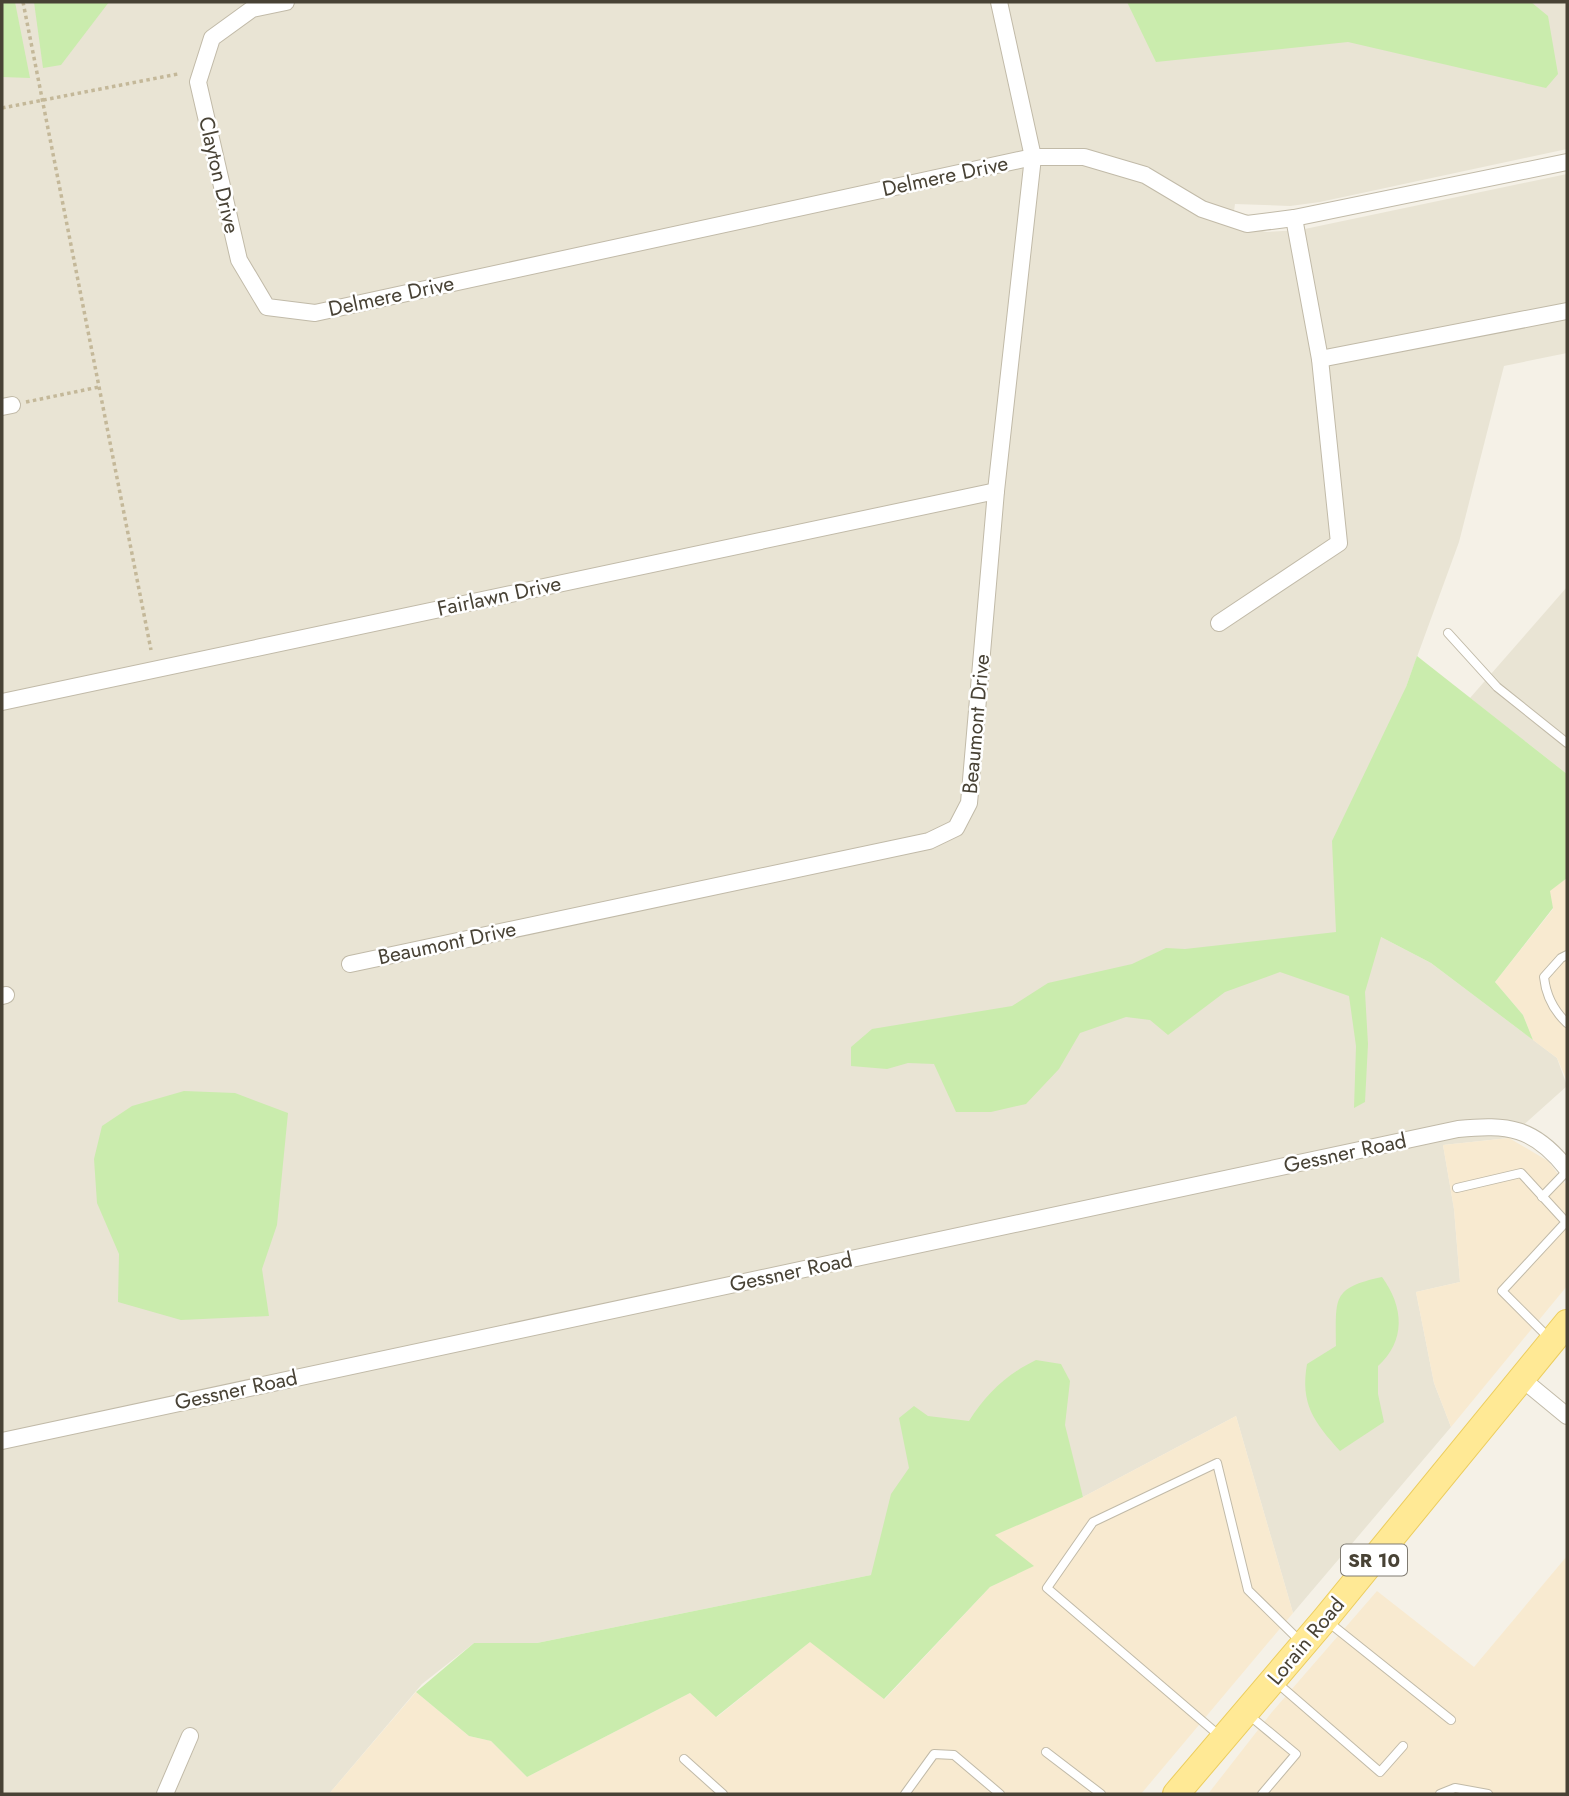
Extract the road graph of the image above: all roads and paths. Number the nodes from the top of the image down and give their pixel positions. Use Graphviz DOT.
graph roads {
  1 [pos="23,2"];
  2 [pos="286,2"];
  3 [pos="999,2"];
  4 [pos="178,74"];
  5 [pos="43,101"];
  6 [pos="2,108"];
  7 [pos="1033,157"];
  8 [pos="1567,162"];
  9 [pos="1294,218"];
  10 [pos="1567,311"];
  11 [pos="315,313"];
  12 [pos="1320,359"];
  13 [pos="99,387"];
  14 [pos="7,406"];
  15 [pos="996,491"];
  16 [pos="1219,623"];
  17 [pos="1448,633"];
  18 [pos="151,650"];
  19 [pos="2,702"];
  20 [pos="1567,743"];
  21 [pos="1567,955"];
  22 [pos="350,964"];
  23 [pos="1567,1023"];
  24 [pos="1567,1170"];
  25 [pos="1457,1188"];
  26 [pos="1542,1197"];
  27 [pos="1560,1332"];
  28 [pos="1522,1379"];
  29 [pos="1567,1416"];
  30 [pos="2,1441"];
  31 [pos="1325,1619"];
  32 [pos="1303,1645"];
  33 [pos="1273,1680"];
  34 [pos="1246,1712"];
  35 [pos="1451,1720"];
  36 [pos="190,1736"];
  37 [pos="1223,1739"];
  38 [pos="1403,1746"];
  39 [pos="1046,1752"];
  40 [pos="684,1759"];
  41 [pos="165,1794"];
  42 [pos="723,1794"];
  43 [pos="905,1794"];
  44 [pos="1000,1794"];
  45 [pos="1101,1794"];
  46 [pos="1176,1794"];
  47 [pos="1262,1794"];
  48 [pos="1440,1794"];
  49 [pos="1488,1794"];
  1 -- 5 [label="path"];
  2 -- 11 [label="street, Clayton Drive"];
  3 -- 7 [label="street, Beaumont Drive"];
  4 -- 5 [label="path"];
  5 -- 6 [label="path"];
  5 -- 13 [label="path"];
  7 -- 9 [label="street, Delmere Drive"];
  7 -- 11 [label="street, Delmere Drive"];
  7 -- 15 [label="street, Beaumont Drive"];
  8 -- 9 [label="street, Delmere Drive"];
  9 -- 12 [label="street"];
  10 -- 12 [label="street"];
  12 -- 16 [label="street"];
  13 -- 14 [label="path"];
  13 -- 18 [label="path"];
  15 -- 19 [label="street, Fairlawn Drive"];
  15 -- 22 [label="street, Beaumont Drive"];
  17 -- 20 [label="lane"];
  21 -- 23 [label="lane"];
  24 -- 26 [label="lane"];
  24 -- 30 [label="street, Gessner Road"];
  25 -- 26 [label="lane"];
  26 -- 27 [label="lane"];
  27 -- 28 [label="main road, Lorain Road / SR 10"];
  28 -- 29 [label="street"];
  28 -- 31 [label="main road, Lorain Road / SR 10"];
  31 -- 32 [label="main road, Lorain Road / SR 10"];
  31 -- 35 [label="lane"];
  32 -- 33 [label="main road, Lorain Road / SR 10"];
  32 -- 37 [label="lane"];
  33 -- 34 [label="main road, Lorain Road / SR 10"];
  33 -- 38 [label="lane"];
  34 -- 37 [label="main road, Lorain Road / SR 10"];
  34 -- 47 [label="lane"];
  36 -- 41 [label="street"];
  37 -- 46 [label="main road, Lorain Road / SR 10"];
  39 -- 45 [label="lane"];
  40 -- 42 [label="lane"];
  43 -- 44 [label="lane"];
  48 -- 49 [label="lane"];
}
